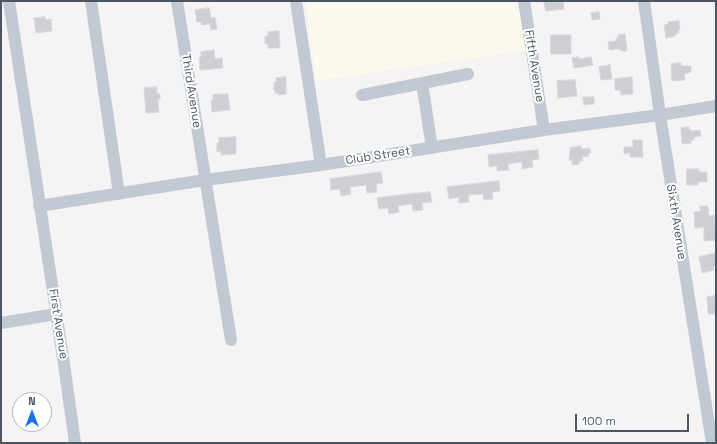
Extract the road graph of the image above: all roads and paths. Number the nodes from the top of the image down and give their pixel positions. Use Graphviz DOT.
graph roads {
  1 [pos="9,1"];
  2 [pos="91,1"];
  3 [pos="177,1"];
  4 [pos="296,1"];
  5 [pos="524,1"];
  6 [pos="644,1"];
  7 [pos="468,74"];
  8 [pos="422,83"];
  9 [pos="362,95"];
  10 [pos="716,106"];
  11 [pos="660,115"];
  12 [pos="544,130"];
  13 [pos="432,148"];
  14 [pos="320,165"];
  15 [pos="205,180"];
  16 [pos="119,194"];
  17 [pos="40,206"];
  18 [pos="56,314"];
  19 [pos="1,323"];
  20 [pos="231,340"];
  21 [pos="74,443"];
  22 [pos="712,443"];
  1 -- 17 [label="street, First Avenue"];
  2 -- 16 [label="street"];
  3 -- 15 [label="street, Third Avenue"];
  4 -- 14 [label="street"];
  5 -- 12 [label="street, Fifth Avenue"];
  6 -- 11 [label="street, Sixth Avenue"];
  7 -- 8 [label="street"];
  8 -- 9 [label="street"];
  8 -- 13 [label="street"];
  10 -- 11 [label="street, Club Street"];
  11 -- 12 [label="street, Club Street"];
  11 -- 22 [label="street, Sixth Avenue"];
  12 -- 13 [label="street, Club Street"];
  13 -- 14 [label="street, Club Street"];
  14 -- 15 [label="street, Club Street"];
  15 -- 16 [label="street, Club Street"];
  15 -- 20 [label="street, Third Avenue"];
  16 -- 17 [label="street, Club Street"];
  17 -- 18 [label="street, First Avenue"];
  18 -- 19 [label="street"];
  18 -- 21 [label="street, First Avenue"];
}
